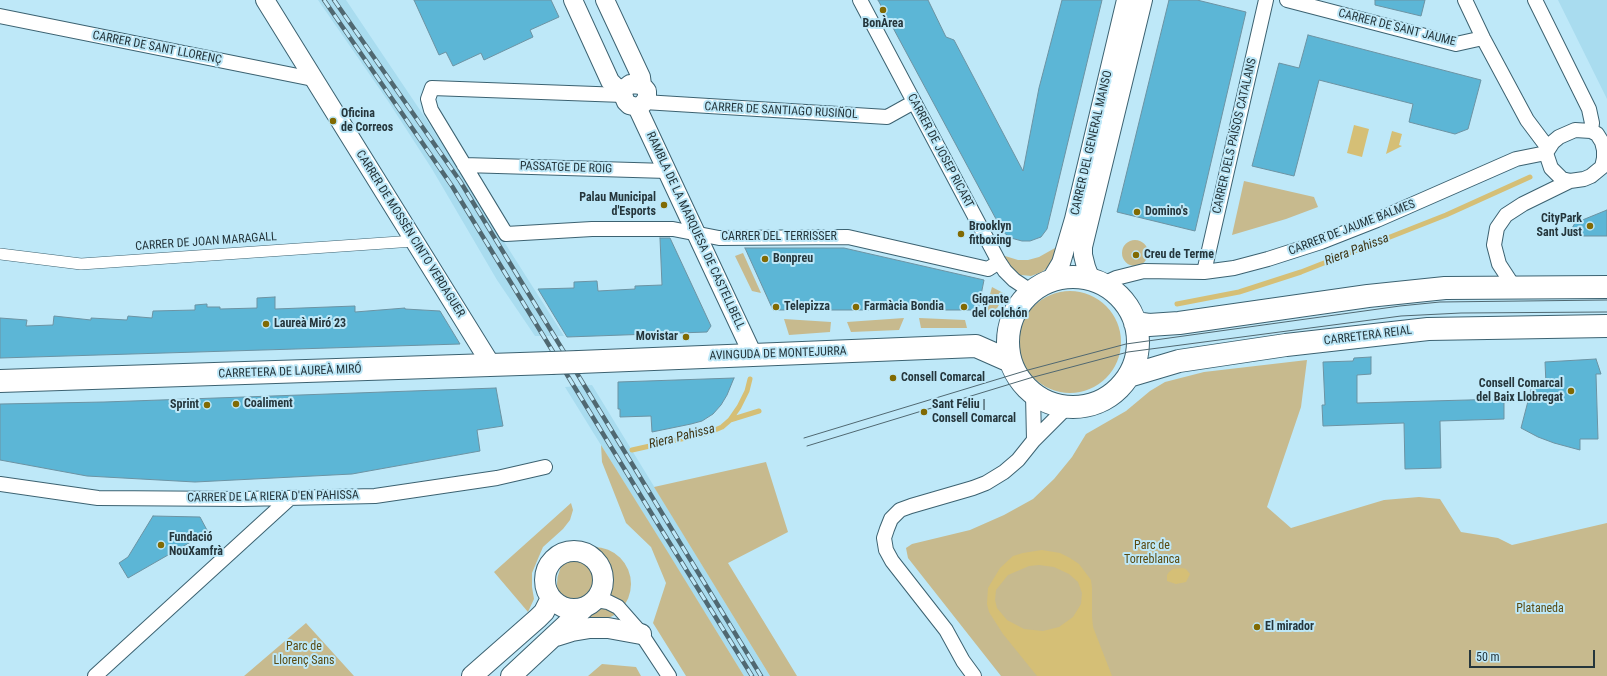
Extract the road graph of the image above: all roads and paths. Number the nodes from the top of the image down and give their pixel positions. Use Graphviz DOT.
graph roads {
  1 [pos="265,0"];
  2 [pos="573,0"];
  3 [pos="605,0"];
  4 [pos="860,0"];
  5 [pos="1126,0"];
  6 [pos="1143,0"];
  7 [pos="1266,0"];
  8 [pos="1287,0"];
  9 [pos="1465,0"];
  10 [pos="1534,0"];
  11 [pos="0,16"];
  12 [pos="1483,38"];
  13 [pos="313,79"];
  14 [pos="642,85"];
  15 [pos="624,93"];
  16 [pos="914,102"];
  17 [pos="641,105"];
  18 [pos="1598,131"];
  19 [pos="1547,150"];
  20 [pos="464,165"];
  21 [pos="1605,166"];
  22 [pos="667,171"];
  23 [pos="1570,181"];
  24 [pos="696,233"];
  25 [pos="414,241"];
  26 [pos="0,254"];
  27 [pos="999,262"];
  28 [pos="1204,272"];
  29 [pos="1097,282"];
  30 [pos="1607,287"];
  31 [pos="1041,288"];
  32 [pos="1514,288"];
  33 [pos="1012,320"];
  34 [pos="1135,323"];
  35 [pos="1607,326"];
  36 [pos="976,346"];
  37 [pos="753,355"];
  38 [pos="1010,361"];
  39 [pos="579,362"];
  40 [pos="492,366"];
  41 [pos="1132,375"];
  42 [pos="0,381"];
  43 [pos="1033,394"];
  44 [pos="1068,406"];
  45 [pos="1034,440"];
  46 [pos="545,467"];
  47 [pos="0,484"];
  48 [pos="290,498"];
  49 [pos="551,598"];
  50 [pos="590,604"];
  51 [pos="641,634"];
  52 [pos="554,637"];
  53 [pos="96,676"];
  54 [pos="472,676"];
  55 [pos="512,676"];
  56 [pos="669,676"];
  57 [pos="974,676"];
  1 -- 13 [label="street, CARRER DE MOSSÈN CINTO VERDAGUER"];
  2 -- 15 [label="street, RAMBLA DE LA MARQUESA DE CASTELLBELL"];
  3 -- 14 [label="street, RAMBLA DE LA MARQUESA DE CASTELLBELL"];
  4 -- 16 [label="street, CARRER DE JOSEP RICART"];
  5 -- 31 [label="street, CARRER DEL GENERAL MANSO"];
  6 -- 29 [label="street, CARRER DEL GENERAL MANSO"];
  7 -- 28 [label="street, CARRER DELS PAÏSOS CATALANS"];
  8 -- 12 [label="street, CARRER DE SANT JAUME"];
  9 -- 12 [label="street"];
  10 -- 18 [label="street"];
  11 -- 13 [label="street, CARRER DE SANT LLORENÇ"];
  12 -- 19 [label="street"];
  13 -- 25 [label="street, CARRER DE MOSSÈN CINTO VERDAGUER"];
  14 -- 15 [label="street"];
  14 -- 17 [label="street, RAMBLA DE LA MARQUESA DE CASTELLBELL"];
  15 -- 17 [label="street, RAMBLA DE LA MARQUESA DE CASTELLBELL"];
  15 -- 20 [label="street"];
  16 -- 17 [label="street, CARRER DE SANTIAGO RUSIÑOL"];
  16 -- 27 [label="street, CARRER DE JOSEP RICART"];
  17 -- 22 [label="street, RAMBLA DE LA MARQUESA DE CASTELLBELL"];
  18 -- 19 [label="street"];
  18 -- 21 [label="street"];
  19 -- 23 [label="street"];
  19 -- 28 [label="street, CARRER DE JAUME BALMES"];
  20 -- 22 [label="street, PASSATGE DE ROIG"];
  20 -- 24 [label="street, CARRER DEL TERRISSER"];
  21 -- 23 [label="street"];
  22 -- 24 [label="street, RAMBLA DE LA MARQUESA DE CASTELLBELL"];
  23 -- 32 [label="street"];
  24 -- 27 [label="street, CARRER DEL TERRISSER"];
  24 -- 37 [label="street, RAMBLA DE LA MARQUESA DE CASTELLBELL"];
  25 -- 26 [label="street, CARRER DE JOAN MARAGALL"];
  25 -- 40 [label="street, CARRER DE MOSSÈN CINTO VERDAGUER"];
  27 -- 31 [label="street, CARRER DE JOSEP RICART"];
  28 -- 29 [label="street, CARRER DE JAUME BALMES"];
  29 -- 31 [label="main road"];
  29 -- 34 [label="main road"];
  30 -- 32 [label="main road"];
  31 -- 33 [label="main road"];
  32 -- 34 [label="main road"];
  33 -- 36 [label="main road"];
  33 -- 38 [label="main road"];
  34 -- 41 [label="main road"];
  35 -- 41 [label="main road, CARRETERA REIAL"];
  36 -- 37 [label="main road, AVINGUDA DE MONTEJURRA"];
  36 -- 38 [label="main road, AVINGUDA DE MONTEJURRA"];
  37 -- 39 [label="main road, AVINGUDA DE MONTEJURRA"];
  38 -- 43 [label="main road"];
  39 -- 40 [label="main road, CARRETERA DE LAUREÀ MIRÓ, bridge"];
  40 -- 42 [label="main road, CARRETERA DE LAUREÀ MIRÓ"];
  41 -- 44 [label="main road"];
  43 -- 44 [label="main road"];
  43 -- 45 [label="street"];
  44 -- 45 [label="street"];
  45 -- 57 [label="street"];
  46 -- 48 [label="street, CARRER DE LA RIERA D'EN PAHISSA"];
  47 -- 48 [label="street, CARRER DE LA RIERA D'EN PAHISSA"];
  48 -- 53 [label="street"];
  49 -- 50 [label="main road"];
  49 -- 50 [label="main road"];
  49 -- 54 [label="main road"];
  50 -- 51 [label="street"];
  50 -- 52 [label="main road"];
  51 -- 52 [label="main road"];
  51 -- 56 [label="street"];
  52 -- 55 [label="main road"];
}
